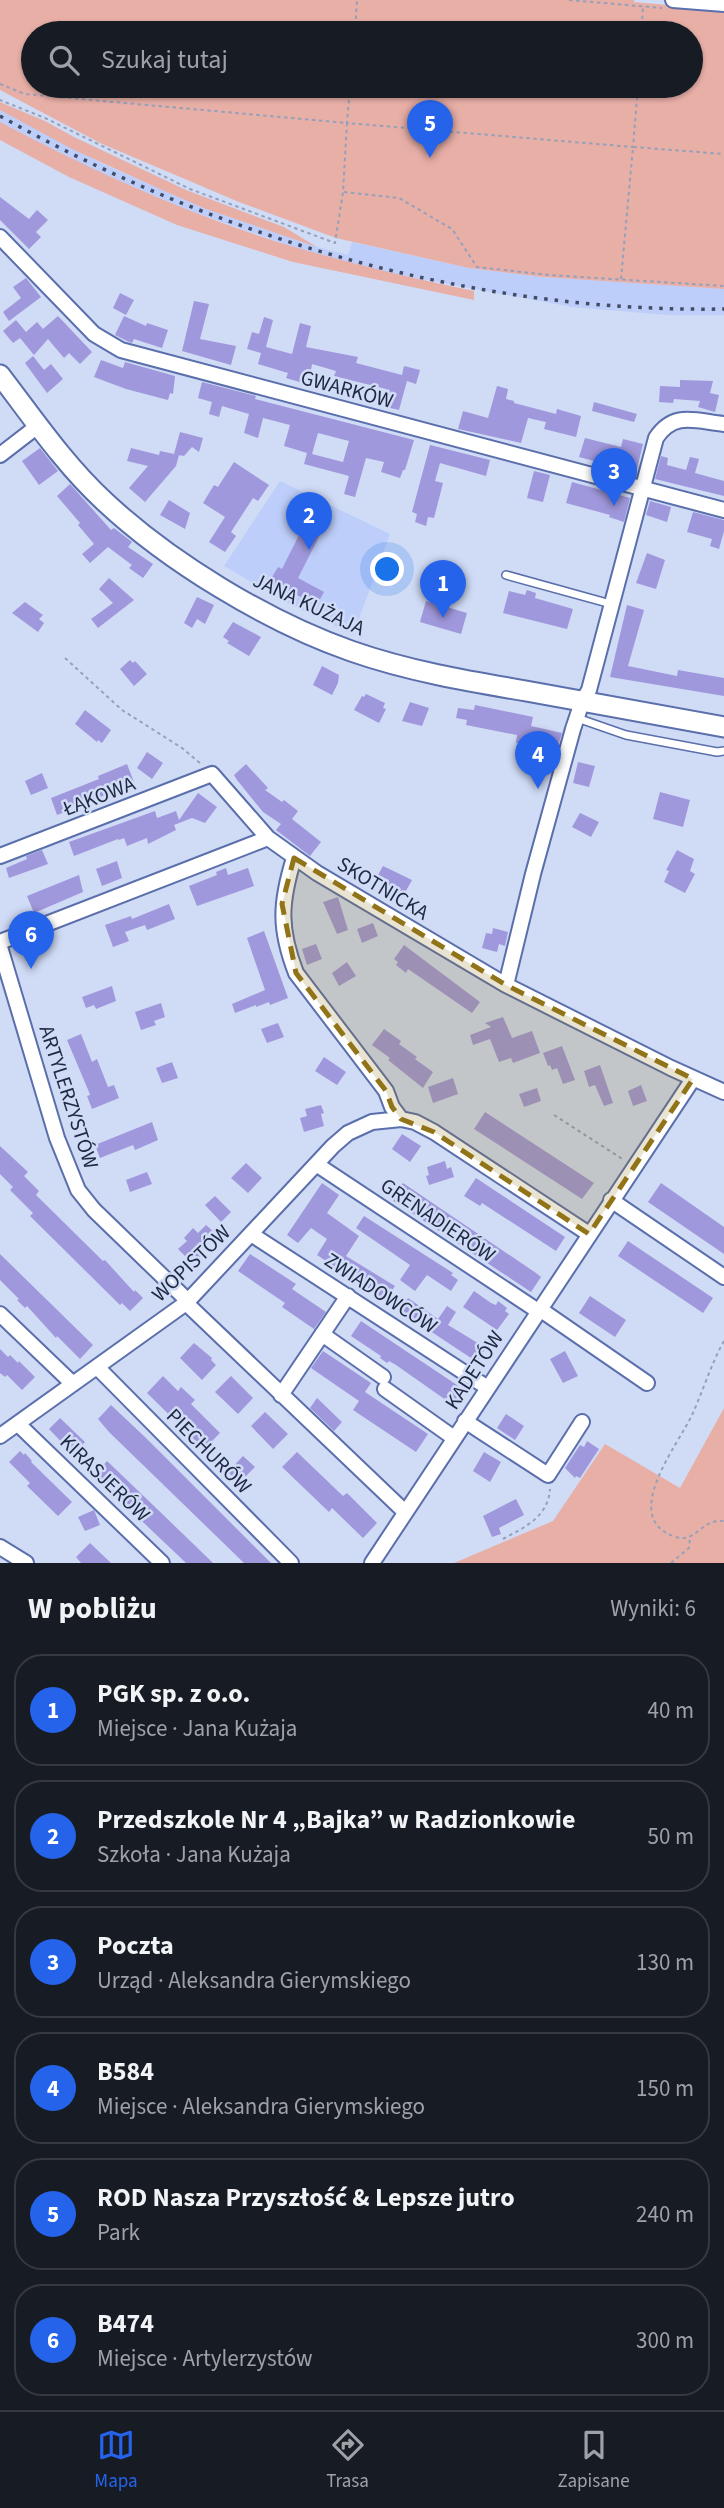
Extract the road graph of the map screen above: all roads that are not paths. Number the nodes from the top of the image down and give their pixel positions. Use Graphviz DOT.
graph roads {
  1 [pos="673,0"];
  2 [pos="724,4"];
  3 [pos="0,237"];
  4 [pos="0,375"];
  5 [pos="724,424"];
  6 [pos="39,425"];
  7 [pos="0,455"];
  8 [pos="643,489"];
  9 [pos="724,510"];
  10 [pos="506,575"];
  11 [pos="612,604"];
  12 [pos="579,710"];
  13 [pos="724,727"];
  14 [pos="724,751"];
  15 [pos="212,774"];
  16 [pos="268,838"];
  17 [pos="0,856"];
  18 [pos="294,858"];
  19 [pos="0,942"];
  20 [pos="0,947"];
  21 [pos="506,985"];
  22 [pos="693,1079"];
  23 [pos="724,1092"];
  24 [pos="401,1119"];
  25 [pos="316,1164"];
  26 [pos="611,1200"];
  27 [pos="251,1234"];
  28 [pos="589,1234"];
  29 [pos="724,1277"];
  30 [pos="348,1296"];
  31 [pos="187,1302"];
  32 [pos="538,1311"];
  33 [pos="0,1314"];
  34 [pos="322,1334"];
  35 [pos="98,1368"];
  36 [pos="647,1383"];
  37 [pos="74,1384"];
  38 [pos="488,1388"];
  39 [pos="281,1395"];
  40 [pos="465,1421"];
  41 [pos="582,1423"];
  42 [pos="18,1424"];
  43 [pos="0,1436"];
  44 [pos="454,1438"];
  45 [pos="405,1512"];
  46 [pos="0,1547"];
  47 [pos="26,1563"];
  48 [pos="162,1563"];
  49 [pos="291,1563"];
  50 [pos="372,1563"];
  1 -- 2 [label="street"];
  3 -- 8 [label="street, GWARKÓW"];
  4 -- 6 [label="street, JANA KUŻAJA"];
  5 -- 8 [label="street"];
  6 -- 7 [label="street"];
  6 -- 12 [label="street, JANA KUŻAJA"];
  8 -- 9 [label="street, GWARKÓW"];
  8 -- 11 [label="street"];
  10 -- 11 [label="lane"];
  11 -- 12 [label="street"];
  12 -- 13 [label="street, JANA KUŻAJA"];
  12 -- 14 [label="lane"];
  12 -- 21 [label="street"];
  15 -- 16 [label="street, SKOTNICKA"];
  15 -- 17 [label="street, ŁĄKOWA"];
  16 -- 18 [label="street, SKOTNICKA"];
  16 -- 19 [label="street"];
  18 -- 21 [label="street, SKOTNICKA"];
  18 -- 24 [label="street"];
  20 -- 31 [label="street, ARTYLERZYSTÓW"];
  21 -- 22 [label="street, SKOTNICKA"];
  22 -- 23 [label="street, SKOTNICKA"];
  22 -- 26 [label="street, KADETÓW"];
  24 -- 25 [label="street, WOPISTÓW"];
  24 -- 28 [label="street, WOPISTÓW"];
  25 -- 27 [label="street, WOPISTÓW"];
  25 -- 32 [label="street, GRENADIERÓW"];
  26 -- 28 [label="street, KADETÓW"];
  26 -- 29 [label="street"];
  27 -- 30 [label="street, ZWIADOWCÓW"];
  27 -- 31 [label="street, WOPISTÓW"];
  28 -- 32 [label="street, KADETÓW"];
  30 -- 34 [label="street"];
  30 -- 38 [label="street, ZWIADOWCÓW"];
  31 -- 35 [label="street, WOPISTÓW"];
  31 -- 39 [label="street, ARTYLERZYSTÓW"];
  32 -- 36 [label="street, GRENADIERÓW"];
  32 -- 38 [label="street, KADETÓW"];
  33 -- 37 [label="street"];
  34 -- 39 [label="street"];
  34 -- 44 [label="street"];
  35 -- 37 [label="street, WOPISTÓW"];
  35 -- 49 [label="street, PIECHURÓW"];
  37 -- 42 [label="street, WOPISTÓW"];
  38 -- 40 [label="street, KADETÓW"];
  39 -- 45 [label="street, ARTYLERZYSTÓW"];
  40 -- 41 [label="street"];
  40 -- 44 [label="street, KADETÓW"];
  42 -- 43 [label="street, WOPISTÓW"];
  42 -- 48 [label="street, KIRASJERÓW"];
  44 -- 45 [label="street, KADETÓW"];
  45 -- 50 [label="street, KADETÓW"];
  46 -- 47 [label="street"];
}
